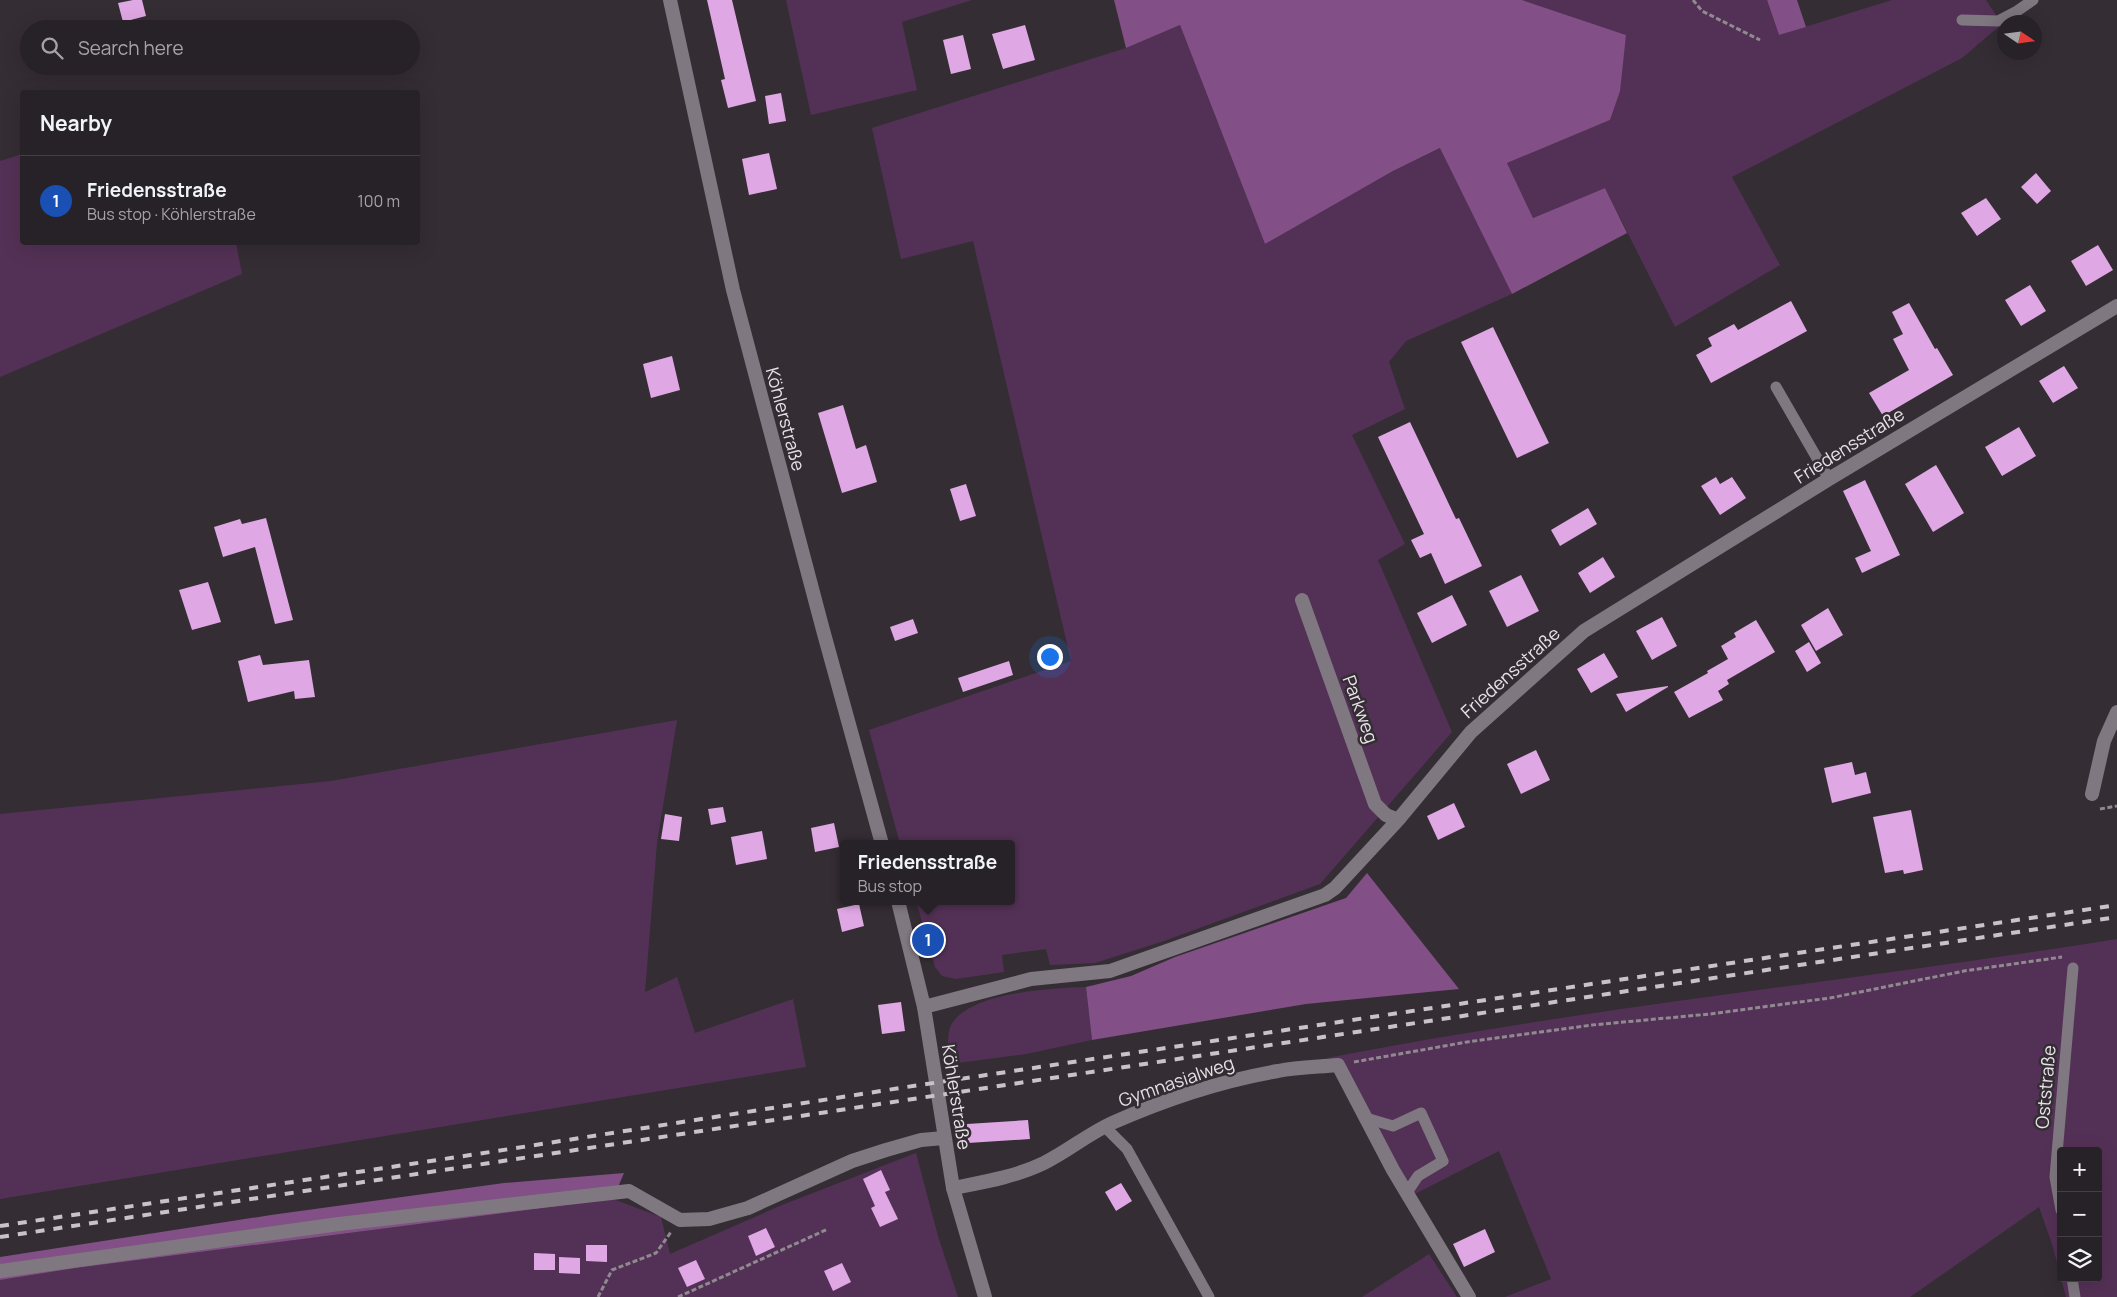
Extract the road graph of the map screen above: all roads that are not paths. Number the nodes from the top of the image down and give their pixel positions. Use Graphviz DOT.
graph roads {
  1 [pos="670,0"];
  2 [pos="2033,0"];
  3 [pos="1962,20"];
  4 [pos="2117,306"];
  5 [pos="1776,387"];
  6 [pos="1829,479"];
  7 [pos="1302,600"];
  8 [pos="2117,712"];
  9 [pos="2092,794"];
  10 [pos="1398,820"];
  11 [pos="881,840"];
  12 [pos="899,905"];
  13 [pos="2073,968"];
  14 [pos="924,1007"];
  15 [pos="1366,1118"];
  16 [pos="1105,1127"];
  17 [pos="944,1138"];
  18 [pos="953,1188"];
  19 [pos="2058,1192"];
  20 [pos="1406,1194"];
  21 [pos="0,1271"];
  22 [pos="2073,1282"];
  23 [pos="985,1297"];
  24 [pos="1209,1297"];
  25 [pos="1469,1297"];
  26 [pos="2075,1297"];
  1 -- 11 [label="street, Köhlerstraße"];
  2 -- 3 [label="lane"];
  4 -- 6 [label="street, Friedensstraße"];
  5 -- 6 [label="lane"];
  6 -- 10 [label="street, Friedensstraße"];
  7 -- 10 [label="street, Parkweg"];
  8 -- 9 [label="street"];
  10 -- 14 [label="street, Friedensstraße"];
  12 -- 14 [label="street, Köhlerstraße"];
  13 -- 19 [label="lane, Oststraße"];
  14 -- 17 [label="street, Köhlerstraße"];
  15 -- 16 [label="street, Gymnasialweg"];
  15 -- 20 [label="street"];
  15 -- 20 [label="lane"];
  16 -- 18 [label="street, Gymnasialweg"];
  16 -- 24 [label="lane"];
  17 -- 18 [label="street, Köhlerstraße"];
  17 -- 21 [label="street"];
  18 -- 23 [label="street, Köhlerstraße"];
  20 -- 25 [label="street"];
  22 -- 26 [label="lane"];
}
